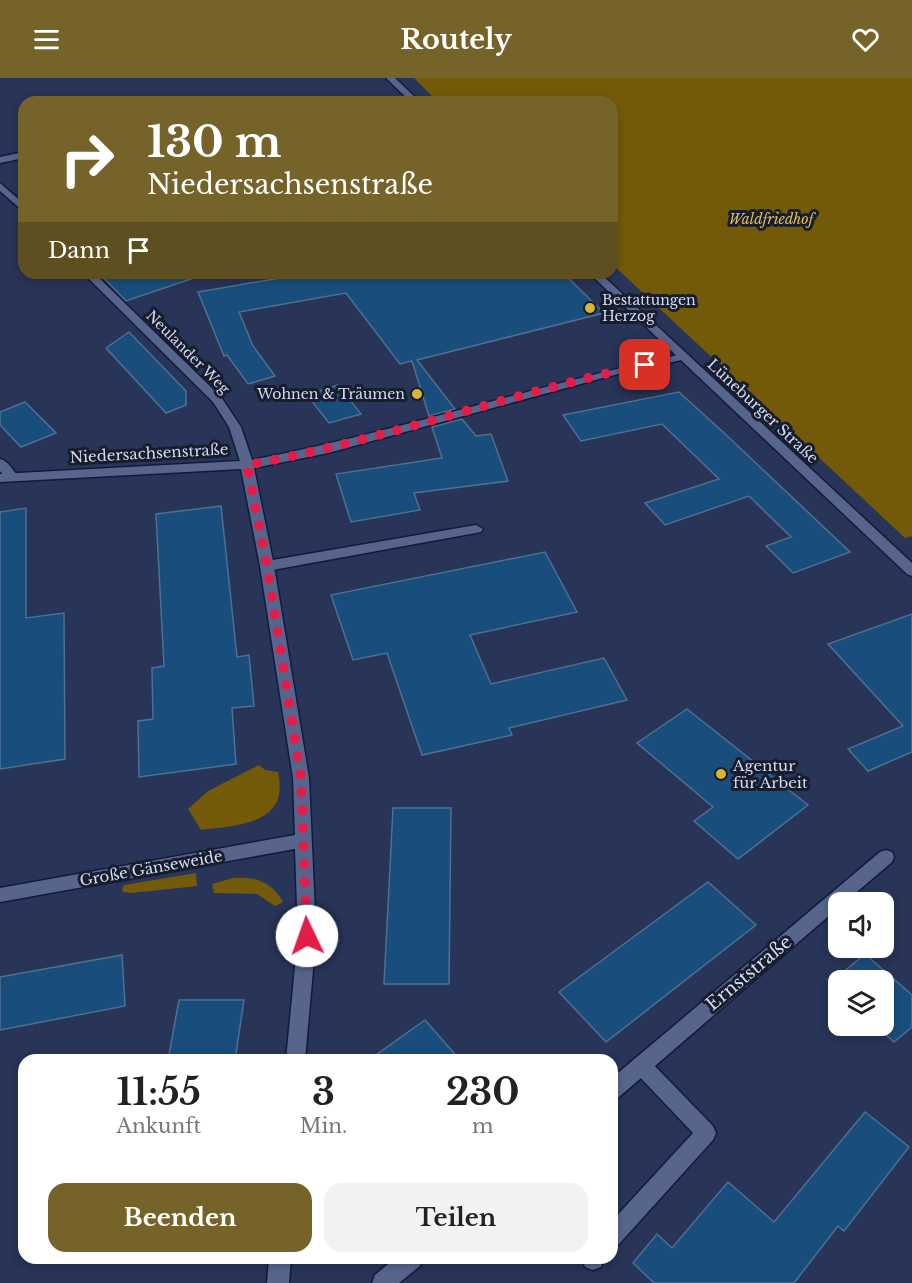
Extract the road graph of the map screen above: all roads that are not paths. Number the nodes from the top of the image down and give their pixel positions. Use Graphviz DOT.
graph roads {
  1 [pos="390,78"];
  2 [pos="410,96"];
  3 [pos="18,156"];
  4 [pos="0,160"];
  5 [pos="0,186"];
  6 [pos="18,203"];
  7 [pos="94,279"];
  8 [pos="600,279"];
  9 [pos="682,357"];
  10 [pos="0,463"];
  11 [pos="247,465"];
  12 [pos="6,477"];
  13 [pos="476,529"];
  14 [pos="267,566"];
  15 [pos="912,571"];
  16 [pos="302,841"];
  17 [pos="886,857"];
  18 [pos="0,895"];
  19 [pos="296,1053"];
  20 [pos="641,1065"];
  21 [pos="618,1085"];
  22 [pos="618,1230"];
  23 [pos="280,1264"];
  24 [pos="405,1264"];
  25 [pos="278,1283"];
  26 [pos="383,1283"];
  1 -- 2 [label="street"];
  3 -- 4 [label="street"];
  5 -- 6 [label="street"];
  7 -- 11 [label="street, Neulander Weg"];
  8 -- 9 [label="street, Lüneburger Straße"];
  9 -- 11 [label="street, Niedersachsenstraße"];
  9 -- 15 [label="street, Lüneburger Straße"];
  10 -- 12 [label="street"];
  11 -- 12 [label="street, Niedersachsenstraße"];
  11 -- 14 [label="street, Neulander Weg"];
  13 -- 14 [label="street"];
  14 -- 16 [label="street, Neulander Weg"];
  16 -- 18 [label="street, Große Gänseweide"];
  16 -- 19 [label="street, Neulander Weg"];
  17 -- 20 [label="street, Ernststraße"];
  20 -- 21 [label="street, Ernststraße"];
  20 -- 22 [label="street"];
  23 -- 25 [label="street"];
  24 -- 26 [label="street"];
}
